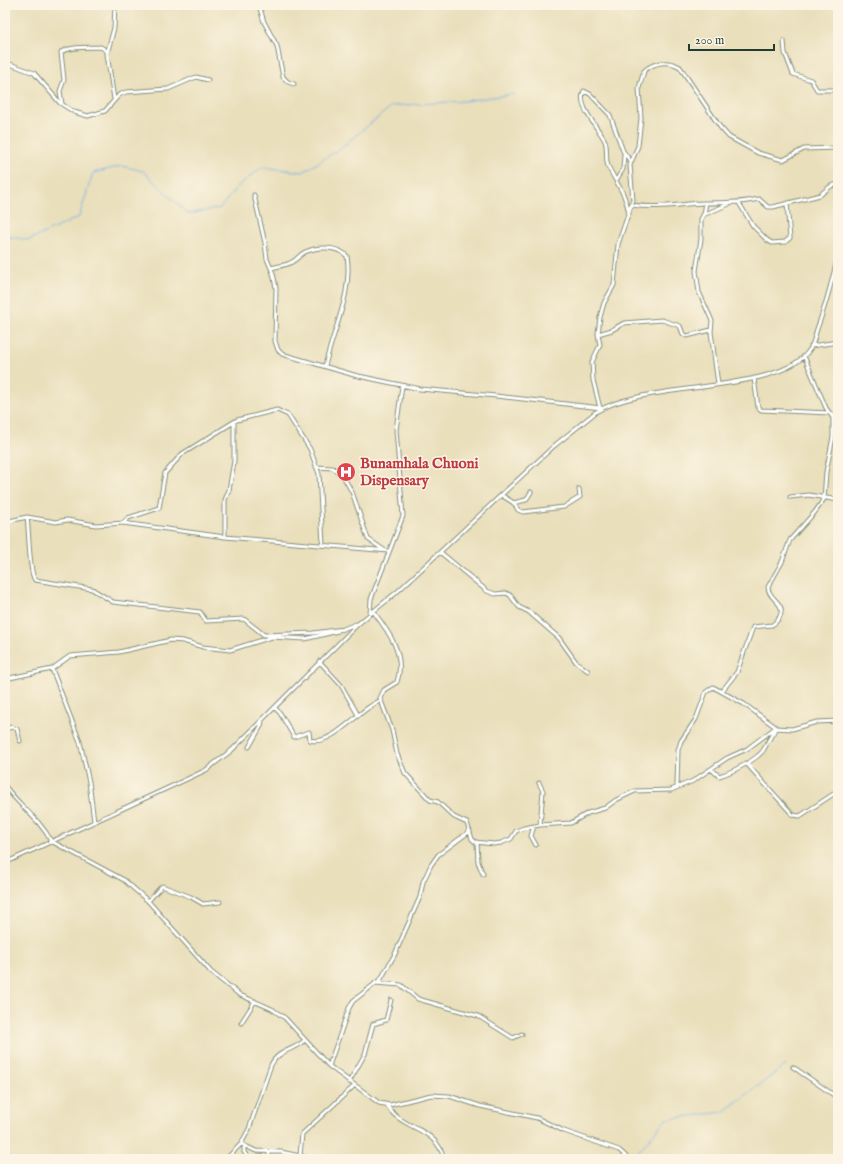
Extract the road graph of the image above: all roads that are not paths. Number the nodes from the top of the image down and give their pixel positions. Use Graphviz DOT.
graph roads {
  1 [pos="115,5"];
  2 [pos="259,5"];
  3 [pos="784,41"];
  4 [pos="108,52"];
  5 [pos="5,65"];
  6 [pos="208,80"];
  7 [pos="294,84"];
  8 [pos="838,90"];
  9 [pos="114,100"];
  10 [pos="62,104"];
  11 [pos="838,148"];
  12 [pos="624,153"];
  13 [pos="631,162"];
  14 [pos="617,180"];
  15 [pos="838,184"];
  16 [pos="5,195"];
  17 [pos="254,195"];
  18 [pos="706,203"];
  19 [pos="730,203"];
  20 [pos="739,203"];
  21 [pos="787,204"];
  22 [pos="632,205"];
  23 [pos="7,206"];
  24 [pos="703,215"];
  25 [pos="629,216"];
  26 [pos="838,256"];
  27 [pos="271,268"];
  28 [pos="711,330"];
  29 [pos="598,334"];
  30 [pos="838,342"];
  31 [pos="811,346"];
  32 [pos="804,356"];
  33 [pos="325,366"];
  34 [pos="754,378"];
  35 [pos="718,384"];
  36 [pos="402,386"];
  37 [pos="601,408"];
  38 [pos="830,413"];
  39 [pos="234,422"];
  40 [pos="838,424"];
  41 [pos="316,467"];
  42 [pos="579,489"];
  43 [pos="531,492"];
  44 [pos="501,495"];
  45 [pos="790,497"];
  46 [pos="824,499"];
  47 [pos="838,500"];
  48 [pos="513,503"];
  49 [pos="27,517"];
  50 [pos="5,522"];
  51 [pos="123,523"];
  52 [pos="225,537"];
  53 [pos="323,544"];
  54 [pos="384,550"];
  55 [pos="389,551"];
  56 [pos="440,552"];
  57 [pos="372,612"];
  58 [pos="358,624"];
  59 [pos="344,629"];
  60 [pos="319,661"];
  61 [pos="52,669"];
  62 [pos="588,671"];
  63 [pos="5,678"];
  64 [pos="722,691"];
  65 [pos="380,701"];
  66 [pos="274,708"];
  67 [pos="358,715"];
  68 [pos="262,721"];
  69 [pos="838,721"];
  70 [pos="778,728"];
  71 [pos="5,729"];
  72 [pos="20,741"];
  73 [pos="249,747"];
  74 [pos="746,763"];
  75 [pos="711,769"];
  76 [pos="539,783"];
  77 [pos="5,786"];
  78 [pos="677,786"];
  79 [pos="835,793"];
  80 [pos="94,821"];
  81 [pos="540,825"];
  82 [pos="534,826"];
  83 [pos="470,831"];
  84 [pos="51,841"];
  85 [pos="477,842"];
  86 [pos="536,845"];
  87 [pos="5,862"];
  88 [pos="483,874"];
  89 [pos="148,901"];
  90 [pos="220,902"];
  91 [pos="376,983"];
  92 [pos="391,1000"];
  93 [pos="254,1001"];
  94 [pos="241,1023"];
  95 [pos="522,1034"];
  96 [pos="305,1040"];
  97 [pos="329,1066"];
  98 [pos="793,1067"];
  99 [pos="349,1082"];
  100 [pos="354,1086"];
  101 [pos="838,1098"];
  102 [pos="387,1105"];
  103 [pos="242,1144"];
  104 [pos="269,1152"];
  105 [pos="300,1156"];
  106 [pos="226,1159"];
  107 [pos="249,1159"];
  108 [pos="269,1159"];
  109 [pos="314,1159"];
  110 [pos="444,1159"];
  111 [pos="629,1159"];
  1 -- 4 [label="street"];
  2 -- 7 [label="street"];
  3 -- 8 [label="street"];
  4 -- 9 [label="street"];
  4 -- 10 [label="street"];
  5 -- 10 [label="street"];
  6 -- 9 [label="street"];
  9 -- 10 [label="street"];
  11 -- 13 [label="street"];
  12 -- 13 [label="street"];
  12 -- 14 [label="street"];
  12 -- 14 [label="street"];
  13 -- 22 [label="street"];
  14 -- 25 [label="street"];
  15 -- 21 [label="street"];
  16 -- 23 [label="street"];
  17 -- 27 [label="street"];
  18 -- 19 [label="street"];
  18 -- 22 [label="street"];
  18 -- 24 [label="street"];
  19 -- 20 [label="street"];
  19 -- 24 [label="street"];
  20 -- 21 [label="street"];
  20 -- 21 [label="street"];
  22 -- 25 [label="street"];
  24 -- 28 [label="street"];
  25 -- 29 [label="street"];
  26 -- 31 [label="street"];
  27 -- 33 [label="street"];
  27 -- 33 [label="street"];
  28 -- 29 [label="street"];
  28 -- 35 [label="street"];
  29 -- 37 [label="street"];
  30 -- 31 [label="street"];
  31 -- 32 [label="street"];
  32 -- 34 [label="street"];
  32 -- 38 [label="street"];
  33 -- 36 [label="street"];
  34 -- 35 [label="street"];
  34 -- 38 [label="street"];
  35 -- 37 [label="street"];
  36 -- 37 [label="street"];
  36 -- 55 [label="street"];
  37 -- 44 [label="street"];
  38 -- 40 [label="street"];
  38 -- 46 [label="street"];
  39 -- 41 [label="street"];
  39 -- 51 [label="street"];
  39 -- 52 [label="street"];
  41 -- 53 [label="street"];
  41 -- 54 [label="street"];
  42 -- 48 [label="street"];
  43 -- 48 [label="street"];
  44 -- 48 [label="street"];
  44 -- 56 [label="street"];
  45 -- 46 [label="street"];
  46 -- 47 [label="street"];
  46 -- 64 [label="street"];
  49 -- 50 [label="street"];
  49 -- 51 [label="street"];
  49 -- 59 [label="street"];
  51 -- 52 [label="street"];
  52 -- 53 [label="street"];
  53 -- 54 [label="street"];
  54 -- 55 [label="street"];
  55 -- 57 [label="street"];
  56 -- 57 [label="street"];
  56 -- 62 [label="street"];
  57 -- 58 [label="street"];
  57 -- 65 [label="street"];
  58 -- 59 [label="street"];
  58 -- 60 [label="street"];
  59 -- 61 [label="street"];
  60 -- 66 [label="street"];
  60 -- 67 [label="street"];
  61 -- 63 [label="street"];
  61 -- 80 [label="street"];
  64 -- 70 [label="street"];
  64 -- 78 [label="street"];
  65 -- 67 [label="street"];
  65 -- 83 [label="street"];
  66 -- 67 [label="street"];
  66 -- 68 [label="street"];
  68 -- 73 [label="street"];
  68 -- 80 [label="street"];
  69 -- 70 [label="street"];
  70 -- 74 [label="street"];
  70 -- 75 [label="street"];
  71 -- 72 [label="street"];
  74 -- 75 [label="street"];
  74 -- 79 [label="street"];
  75 -- 78 [label="street"];
  76 -- 81 [label="street"];
  77 -- 84 [label="street"];
  78 -- 81 [label="street"];
  80 -- 84 [label="street"];
  81 -- 82 [label="street"];
  82 -- 85 [label="street"];
  82 -- 86 [label="street"];
  83 -- 85 [label="street"];
  83 -- 91 [label="street"];
  84 -- 87 [label="street"];
  84 -- 89 [label="street"];
  85 -- 88 [label="street"];
  89 -- 90 [label="street"];
  89 -- 93 [label="street"];
  91 -- 95 [label="street"];
  91 -- 97 [label="street"];
  92 -- 99 [label="street"];
  93 -- 94 [label="street"];
  93 -- 96 [label="street"];
  96 -- 97 [label="street"];
  96 -- 103 [label="street"];
  97 -- 99 [label="street"];
  98 -- 101 [label="street"];
  99 -- 100 [label="street"];
  100 -- 102 [label="street"];
  100 -- 105 [label="street"];
  102 -- 110 [label="street"];
  102 -- 111 [label="street"];
  103 -- 104 [label="street"];
  103 -- 106 [label="street"];
  103 -- 107 [label="street"];
  104 -- 105 [label="street"];
  104 -- 108 [label="street"];
  105 -- 109 [label="street"];
}
